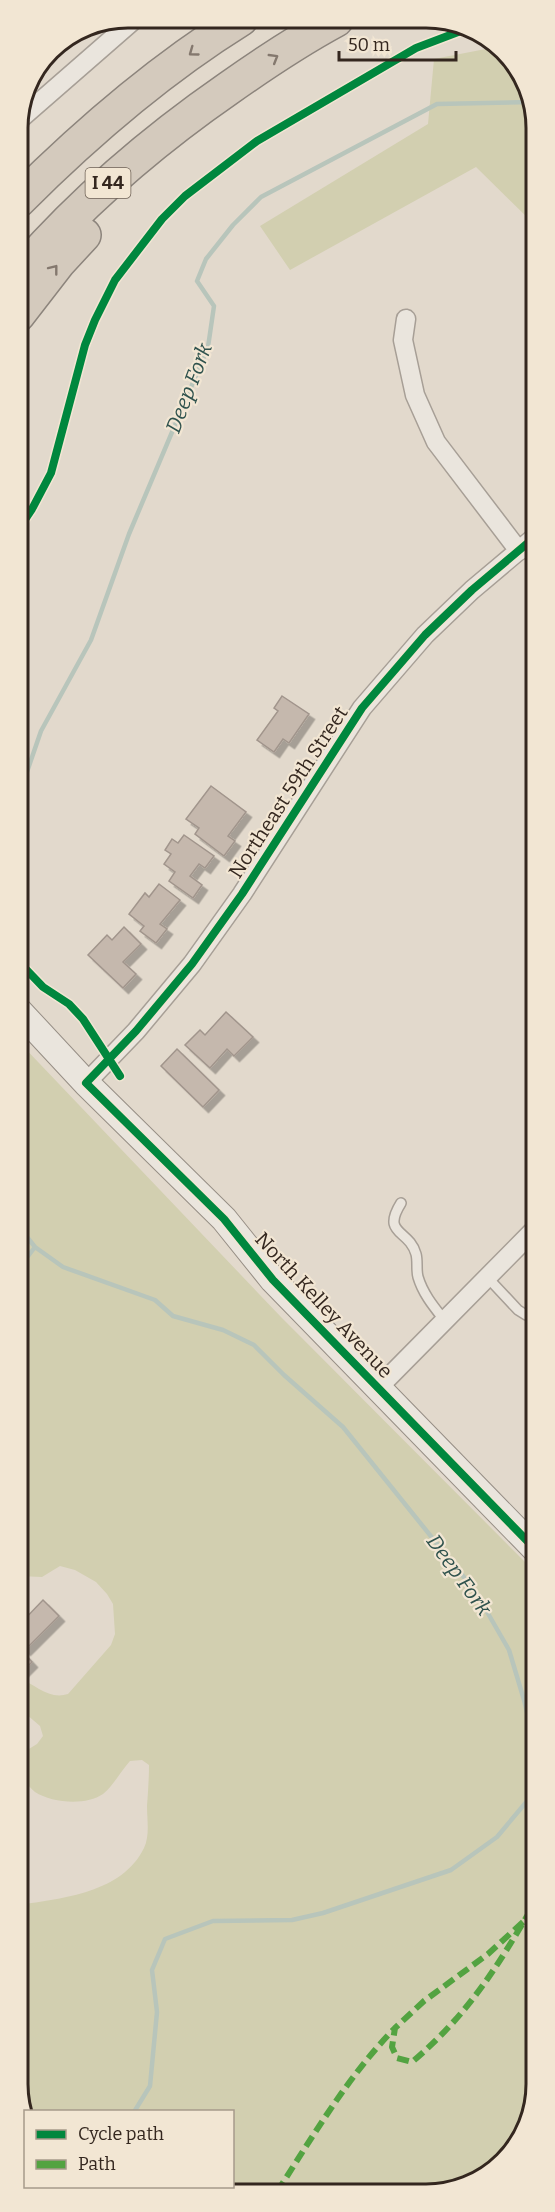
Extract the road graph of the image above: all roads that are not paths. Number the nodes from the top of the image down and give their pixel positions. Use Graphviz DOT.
graph roads {
  1 [pos="124,28"];
  2 [pos="228,28"];
  3 [pos="323,28"];
  4 [pos="208,103"];
  5 [pos="31,110"];
  6 [pos="29,189"];
  7 [pos="29,263"];
  8 [pos="29,301"];
  9 [pos="406,319"];
  10 [pos="526,545"];
  11 [pos="519,551"];
  12 [pos="29,1021"];
  13 [pos="86,1083"];
  14 [pos="401,1203"];
  15 [pos="526,1238"];
  16 [pos="488,1278"];
  17 [pos="526,1315"];
  18 [pos="444,1321"];
  19 [pos="378,1389"];
  20 [pos="526,1540"];
  1 -- 5 [label="street"];
  2 -- 6 [label="highway, I 44, one-way"];
  4 -- 3 [label="highway, I 44, one-way"];
  4 -- 7 [label="highway, I 44"];
  8 -- 4 [label="highway, one-way"];
  9 -- 11 [label="street"];
  10 -- 11 [label="street, Northeast 59th Street"];
  11 -- 13 [label="street, Northeast 59th Street"];
  12 -- 13 [label="street, North Kelley Avenue"];
  13 -- 19 [label="street, North Kelley Avenue"];
  14 -- 18 [label="lane"];
  15 -- 16 [label="street"];
  16 -- 17 [label="lane"];
  16 -- 18 [label="street"];
  18 -- 19 [label="street"];
  19 -- 20 [label="street, North Kelley Avenue"];
}
